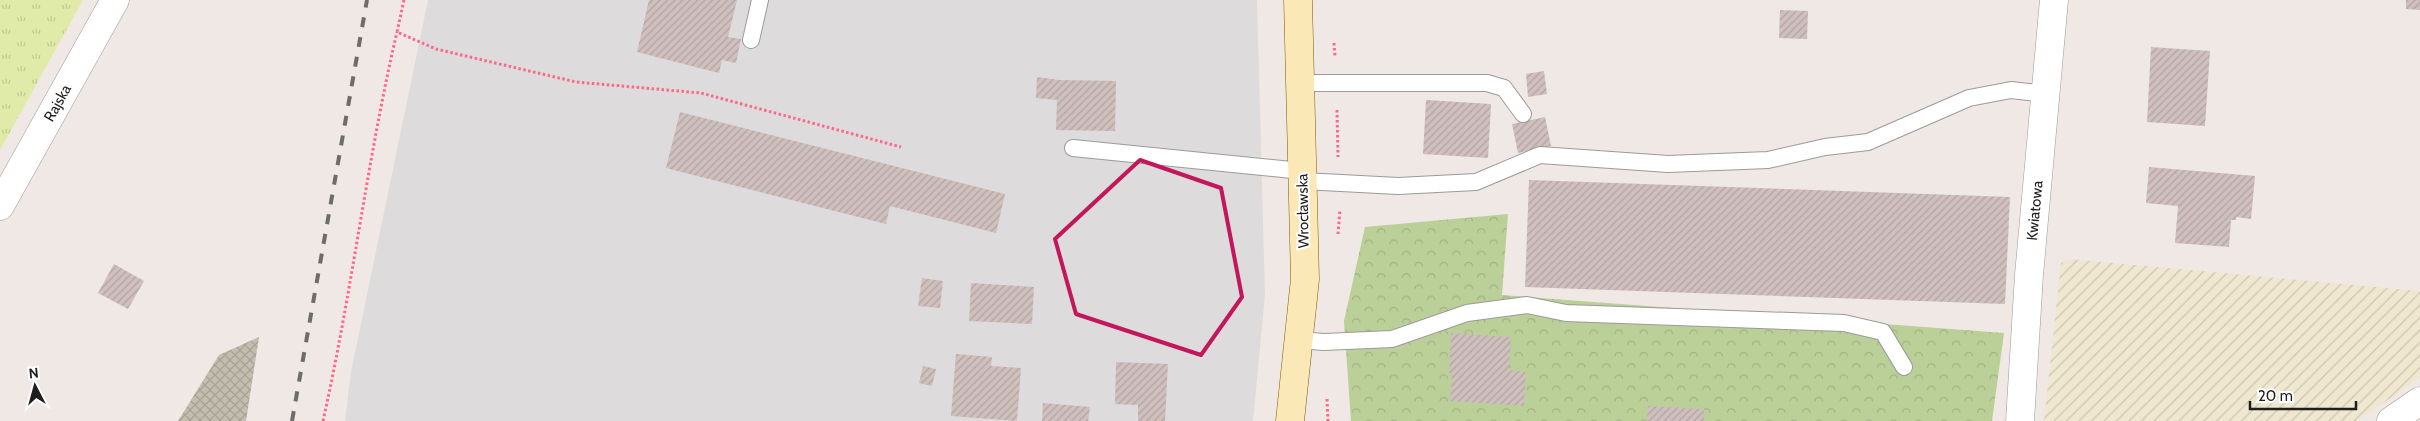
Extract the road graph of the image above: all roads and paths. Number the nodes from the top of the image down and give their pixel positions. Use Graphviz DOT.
graph roads {
  1 [pos="115,0"];
  2 [pos="404,0"];
  3 [pos="760,0"];
  4 [pos="1298,0"];
  5 [pos="2054,0"];
  6 [pos="397,32"];
  7 [pos="751,40"];
  8 [pos="1300,83"];
  9 [pos="2046,94"];
  10 [pos="1523,114"];
  11 [pos="901,147"];
  12 [pos="1073,148"];
  13 [pos="1303,176"];
  14 [pos="0,206"];
  15 [pos="1298,340"];
  16 [pos="1904,367"];
  17 [pos="2420,401"];
  18 [pos="323,421"];
  19 [pos="1290,421"];
  20 [pos="2020,421"];
  21 [pos="2391,421"];
  1 -- 14 [label="street, Rajska"];
  2 -- 6 [label="path"];
  3 -- 7 [label="lane"];
  4 -- 8 [label="main road, Wrocławska"];
  5 -- 9 [label="street, Kwiatowa"];
  6 -- 11 [label="path"];
  6 -- 18 [label="path"];
  8 -- 10 [label="lane"];
  8 -- 13 [label="main road, Wrocławska"];
  9 -- 13 [label="lane"];
  9 -- 20 [label="street, Kwiatowa"];
  12 -- 13 [label="lane"];
  13 -- 15 [label="main road, Wrocławska"];
  15 -- 16 [label="lane"];
  15 -- 19 [label="main road, Wrocławska"];
  17 -- 21 [label="street"];
}
